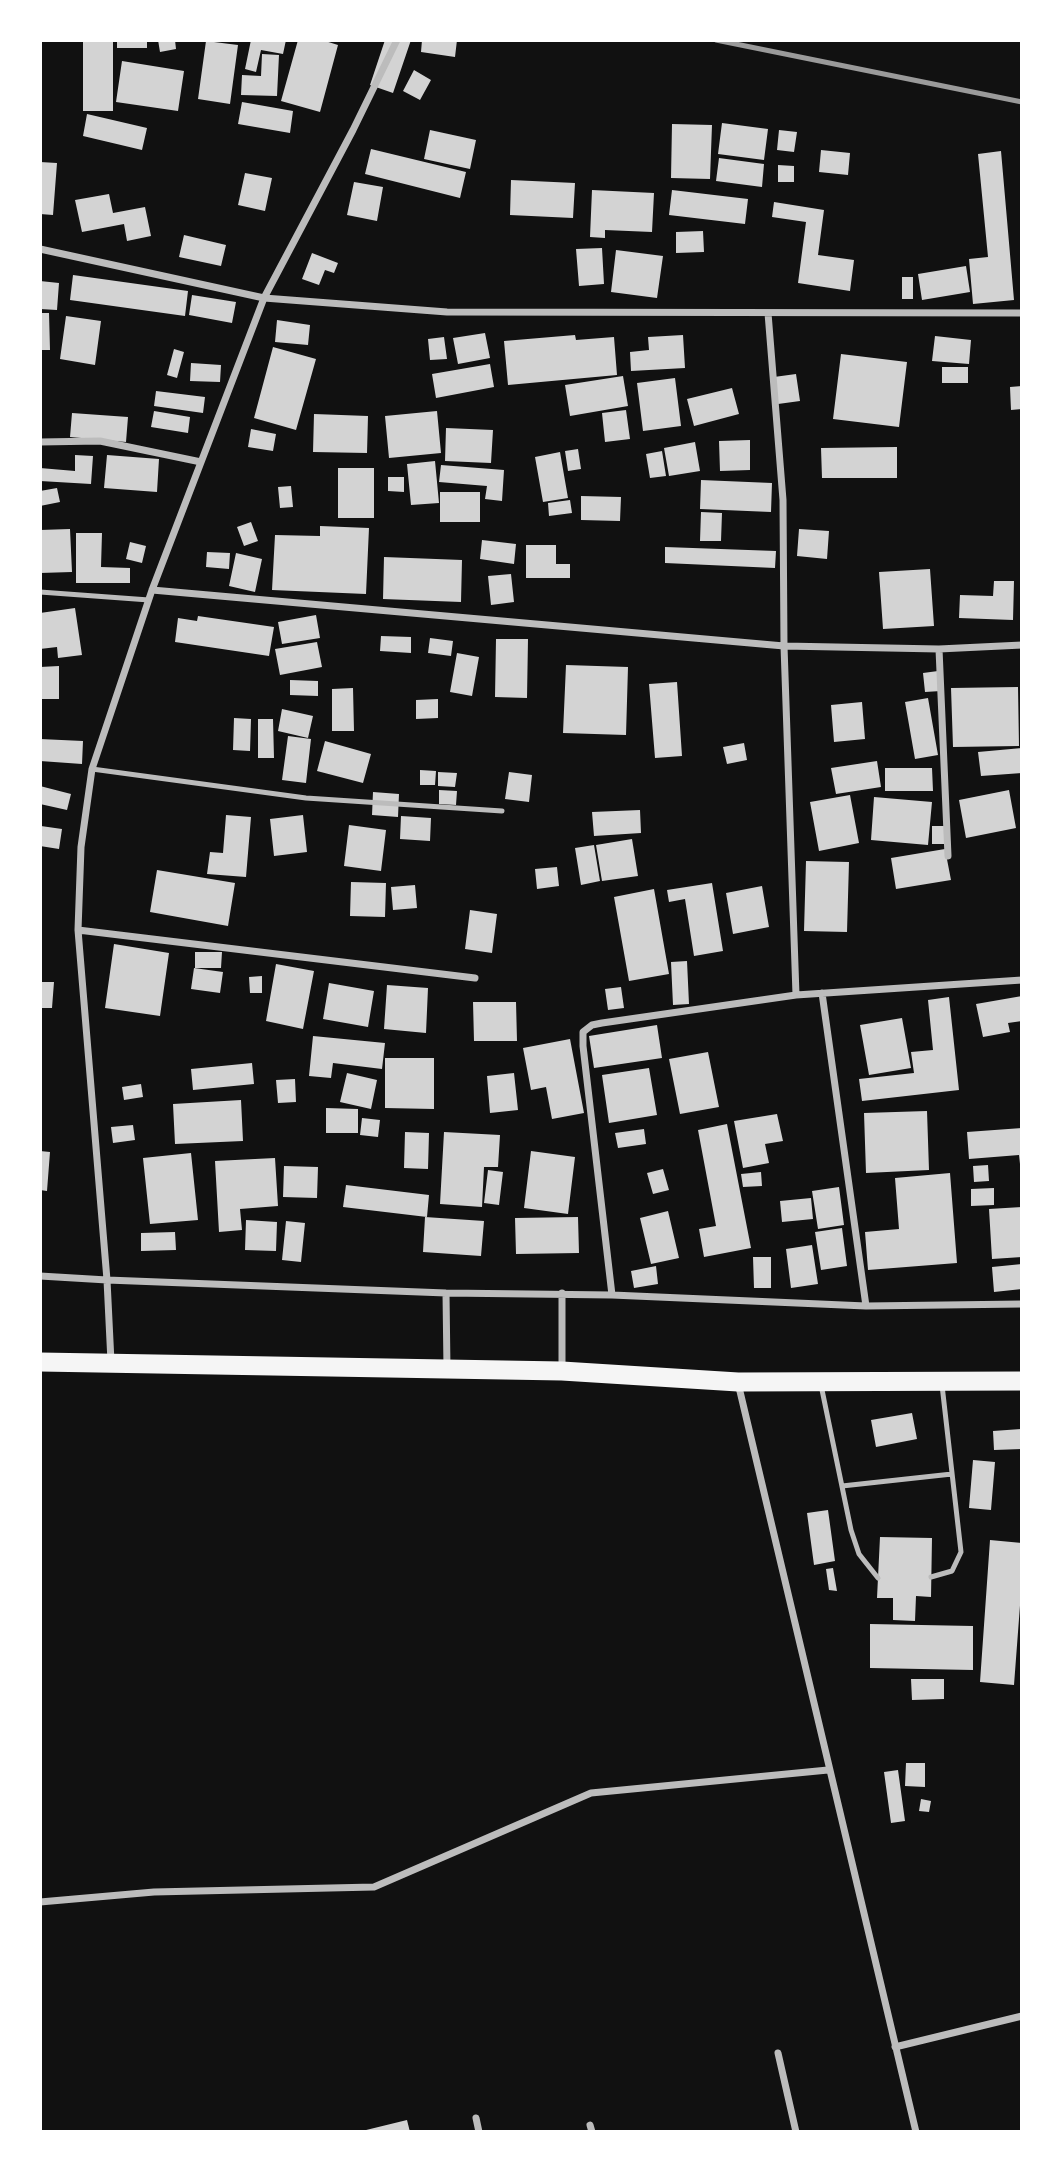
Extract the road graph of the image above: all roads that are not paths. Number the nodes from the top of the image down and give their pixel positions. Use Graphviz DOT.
graph roads {
  1 [pos="397,40"];
  2 [pos="40,249"];
  3 [pos="264,298"];
  4 [pos="768,313"];
  5 [pos="1022,313"];
  6 [pos="40,442"];
  7 [pos="201,462"];
  8 [pos="152,590"];
  9 [pos="40,592"];
  10 [pos="149,600"];
  11 [pos="1022,645"];
  12 [pos="783,646"];
  13 [pos="939,649"];
  14 [pos="92,769"];
  15 [pos="502,811"];
  16 [pos="948,856"];
  17 [pos="78,930"];
  18 [pos="475,978"];
  19 [pos="1022,980"];
  20 [pos="822,993"];
  21 [pos="796,995"];
  22 [pos="40,1276"];
  23 [pos="107,1280"];
  24 [pos="446,1293"];
  25 [pos="562,1293"];
  26 [pos="612,1295"];
  27 [pos="1022,1304"];
  28 [pos="866,1306"];
  29 [pos="40,1362"];
  30 [pos="111,1363"];
  31 [pos="447,1369"];
  32 [pos="562,1371"];
  33 [pos="942,1381"];
  34 [pos="1022,1381"];
  35 [pos="738,1382"];
  36 [pos="820,1382"];
  37 [pos="952,1474"];
  38 [pos="842,1486"];
  39 [pos="931,1577"];
  40 [pos="878,1578"];
  41 [pos="828,1770"];
  42 [pos="40,1902"];
  43 [pos="1022,2016"];
  44 [pos="895,2047"];
  45 [pos="778,2053"];
  46 [pos="476,2118"];
  47 [pos="479,2132"];
  48 [pos="796,2132"];
  49 [pos="916,2132"];
  1 -- 3 [label="street"];
  2 -- 3 [label="street"];
  3 -- 4 [label="street"];
  3 -- 7 [label="street"];
  4 -- 5 [label="street"];
  4 -- 12 [label="street"];
  6 -- 7 [label="street"];
  7 -- 8 [label="street"];
  8 -- 10 [label="street"];
  8 -- 12 [label="street"];
  9 -- 10 [label="lane"];
  10 -- 14 [label="street"];
  11 -- 13 [label="street"];
  12 -- 13 [label="street"];
  12 -- 21 [label="street"];
  13 -- 16 [label="street"];
  14 -- 15 [label="lane"];
  14 -- 17 [label="street"];
  17 -- 18 [label="street"];
  17 -- 23 [label="street"];
  19 -- 20 [label="street"];
  20 -- 21 [label="street"];
  20 -- 28 [label="street"];
  21 -- 26 [label="street"];
  22 -- 23 [label="street"];
  23 -- 24 [label="street"];
  23 -- 30 [label="street"];
  24 -- 25 [label="street"];
  24 -- 31 [label="street"];
  25 -- 26 [label="street"];
  25 -- 32 [label="street"];
  26 -- 28 [label="street"];
  27 -- 28 [label="street"];
  29 -- 30 [label="highway"];
  30 -- 31 [label="highway"];
  31 -- 32 [label="highway"];
  32 -- 35 [label="highway"];
  33 -- 34 [label="highway"];
  33 -- 36 [label="highway"];
  33 -- 37 [label="lane"];
  35 -- 36 [label="highway"];
  35 -- 41 [label="street"];
  36 -- 38 [label="lane"];
  37 -- 38 [label="lane"];
  37 -- 39 [label="lane"];
  38 -- 40 [label="lane"];
  41 -- 42 [label="street"];
  41 -- 44 [label="street"];
  43 -- 44 [label="street"];
  44 -- 49 [label="street"];
  45 -- 48 [label="street"];
  46 -- 47 [label="street"];
}
